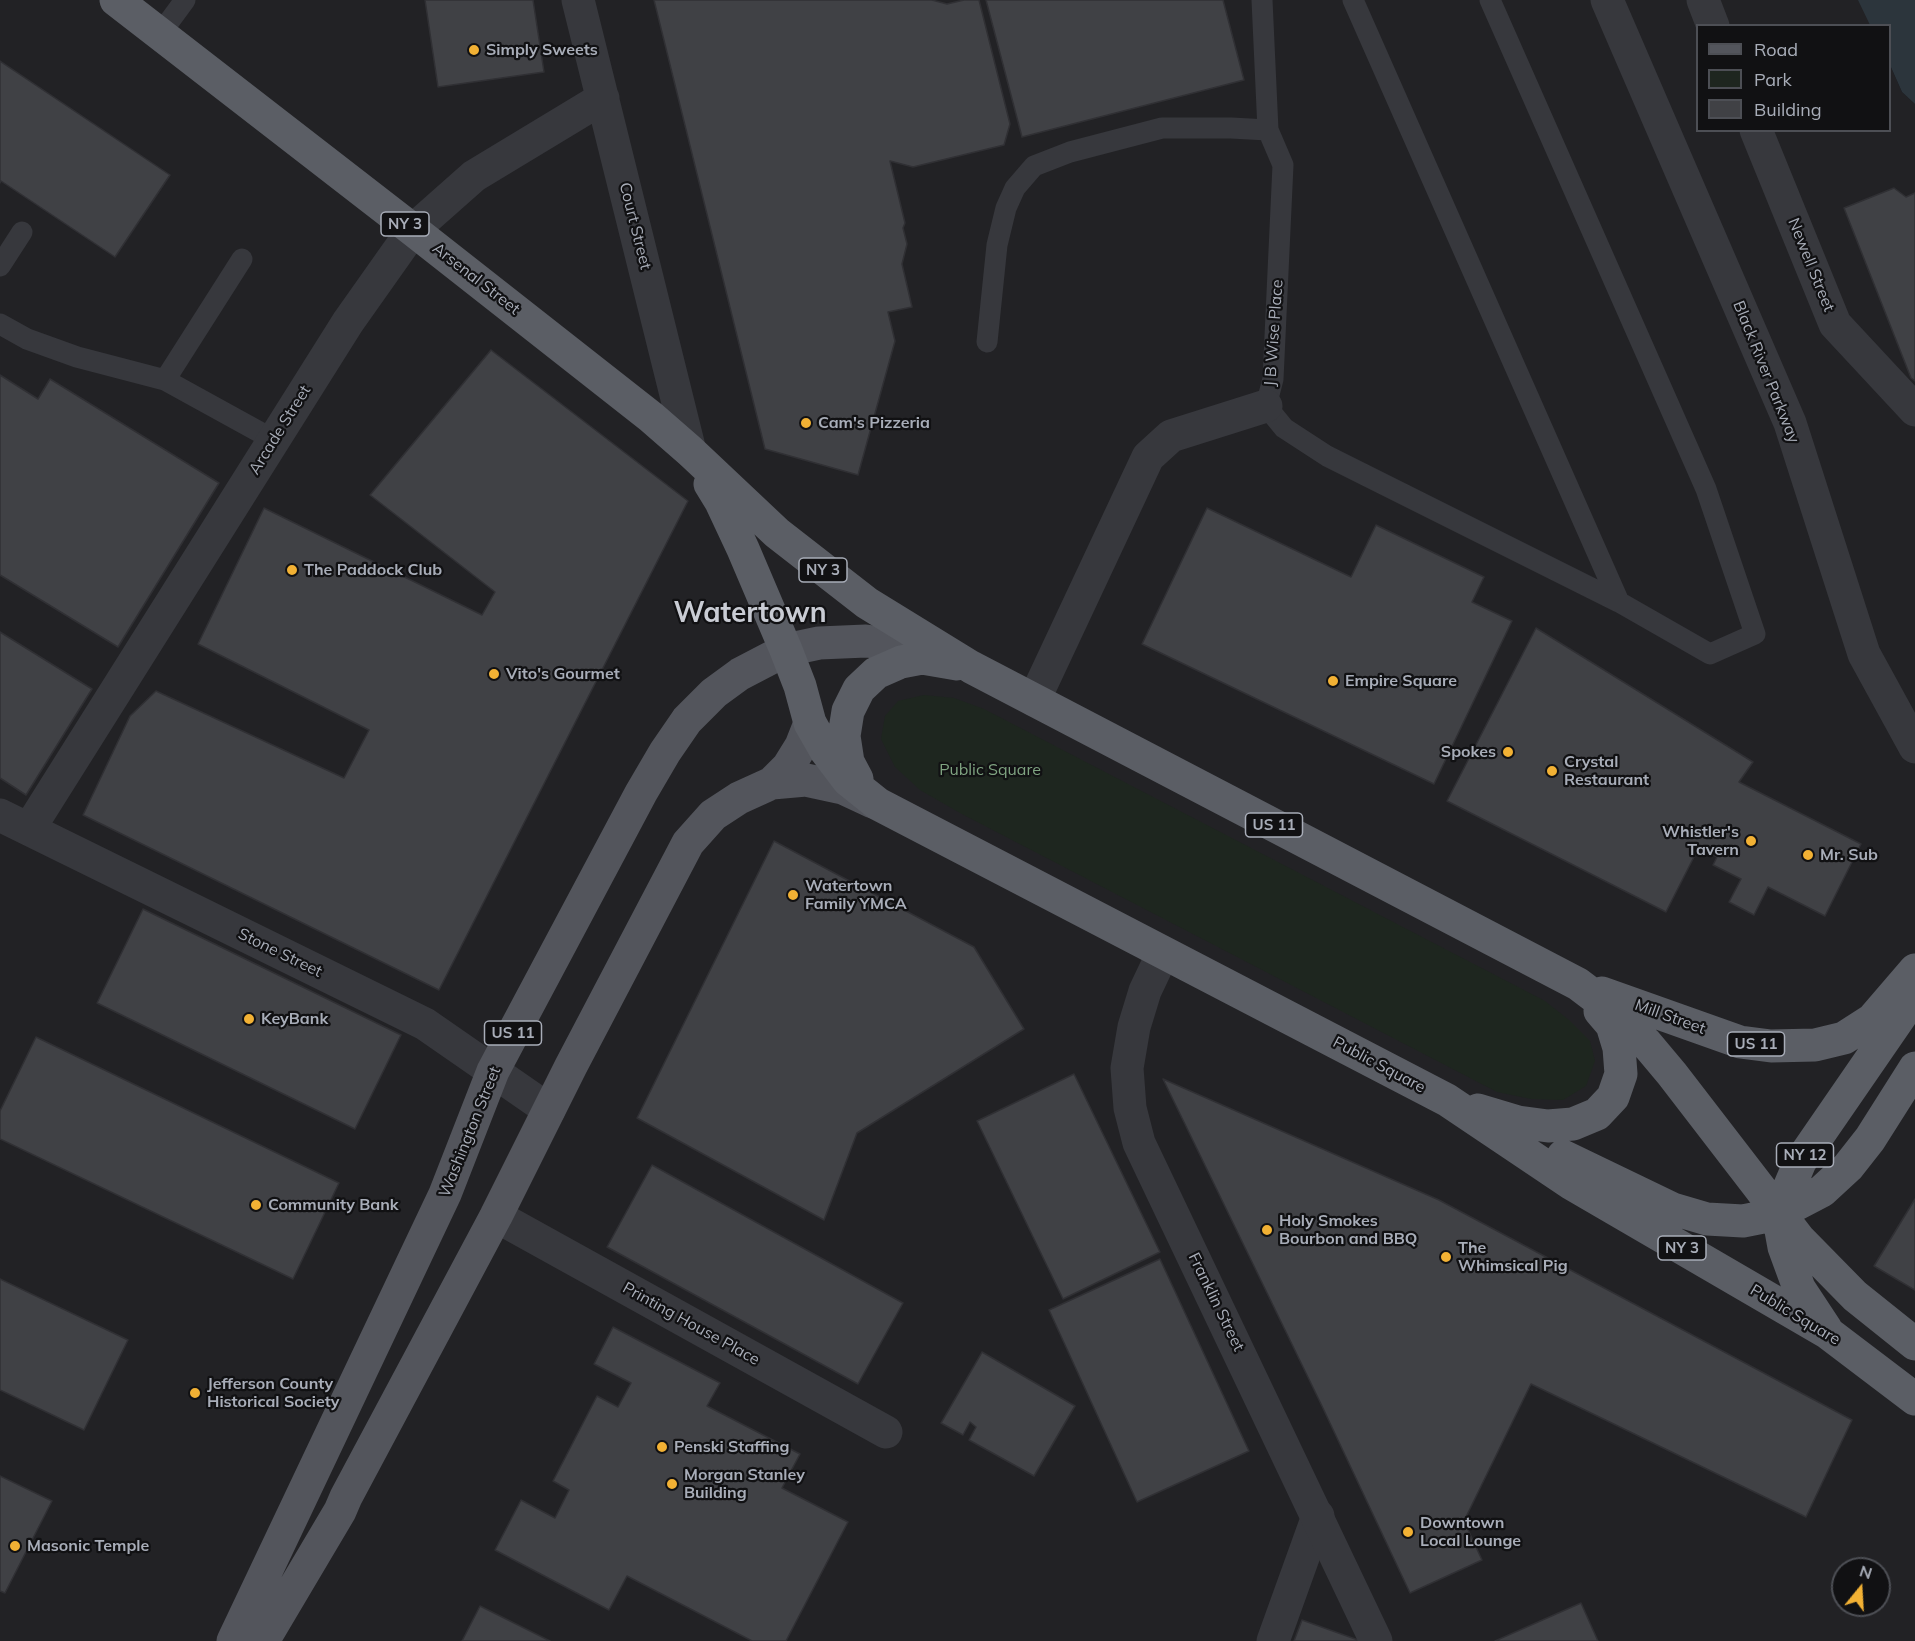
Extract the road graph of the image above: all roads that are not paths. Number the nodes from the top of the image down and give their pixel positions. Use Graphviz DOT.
graph roads {
  1 [pos="116,0"];
  2 [pos="185,0"];
  3 [pos="579,0"];
  4 [pos="1262,0"];
  5 [pos="1353,0"];
  6 [pos="1491,0"];
  7 [pos="1607,0"];
  8 [pos="1703,0"];
  9 [pos="1712,24"];
  10 [pos="160,34"];
  11 [pos="603,98"];
  12 [pos="1268,130"];
  13 [pos="1757,132"];
  14 [pos="413,230"];
  15 [pos="22,232"];
  16 [pos="242,259"];
  17 [pos="0,266"];
  18 [pos="0,324"];
  19 [pos="987,342"];
  20 [pos="165,380"];
  21 [pos="1266,406"];
  22 [pos="1915,410"];
  23 [pos="274,440"];
  24 [pos="690,452"];
  25 [pos="1619,602"];
  26 [pos="786,650"];
  27 [pos="971,667"];
  28 [pos="1034,700"];
  29 [pos="810,723"];
  30 [pos="1915,747"];
  31 [pos="772,783"];
  32 [pos="878,804"];
  33 [pos="14,822"];
  34 [pos="1163,953"];
  35 [pos="1915,970"];
  36 [pos="1578,984"];
  37 [pos="1915,995"];
  38 [pos="1915,1068"];
  39 [pos="492,1071"];
  40 [pos="1447,1100"];
  41 [pos="549,1110"];
  42 [pos="1778,1214"];
  43 [pos="496,1216"];
  44 [pos="1828,1333"];
  45 [pos="1915,1344"];
  46 [pos="1915,1399"];
  47 [pos="886,1432"];
  48 [pos="1318,1516"];
  49 [pos="233,1641"];
  50 [pos="263,1641"];
  51 [pos="1272,1641"];
  52 [pos="1376,1641"];
  1 -- 10 [label="highway, Arsenal Street / NY 3"];
  2 -- 10 [label="lane"];
  3 -- 11 [label="street, Court Street"];
  4 -- 12 [label="lane, J B Wise Place"];
  5 -- 25 [label="lane"];
  6 -- 25 [label="lane, J B Wise Place"];
  7 -- 30 [label="street, Black River Parkway"];
  8 -- 9 [label="street"];
  10 -- 14 [label="highway, Arsenal Street / NY 3"];
  11 -- 14 [label="street, Arcade Street"];
  11 -- 24 [label="street, Court Street"];
  12 -- 19 [label="lane"];
  12 -- 21 [label="lane, J B Wise Place"];
  13 -- 22 [label="street, Newell Street"];
  14 -- 23 [label="street, Arcade Street"];
  14 -- 24 [label="highway, Arsenal Street / NY 3"];
  15 -- 17 [label="lane"];
  16 -- 20 [label="lane"];
  18 -- 20 [label="lane"];
  20 -- 23 [label="lane"];
  21 -- 25 [label="lane, J B Wise Place"];
  21 -- 28 [label="street"];
  23 -- 33 [label="street, Arcade Street"];
  24 -- 26 [label="highway, Public Square / NY 3"];
  24 -- 27 [label="highway, NY 3"];
  26 -- 27 [label="main road, Washington Street / US 11"];
  26 -- 29 [label="highway, Public Square / NY 3"];
  26 -- 39 [label="main road, Washington Street / US 11"];
  27 -- 28 [label="highway, US 11"];
  27 -- 32 [label="highway"];
  28 -- 36 [label="highway, US 11"];
  29 -- 31 [label="main road"];
  29 -- 32 [label="highway, Public Square / NY 3"];
  31 -- 32 [label="main road"];
  31 -- 41 [label="main road"];
  32 -- 34 [label="highway, Public Square"];
  33 -- 39 [label="street, Stone Street"];
  34 -- 40 [label="highway, Public Square"];
  34 -- 48 [label="street, Franklin Street"];
  35 -- 36 [label="highway, Mill Street / US 11"];
  36 -- 40 [label="highway"];
  36 -- 42 [label="highway"];
  37 -- 42 [label="highway, NY 12"];
  38 -- 42 [label="highway"];
  39 -- 41 [label="street, Stone Street"];
  39 -- 49 [label="main road, Washington Street / US 11"];
  40 -- 42 [label="highway"];
  40 -- 44 [label="highway, Public Square / NY 3"];
  41 -- 43 [label="main road"];
  42 -- 44 [label="highway"];
  42 -- 45 [label="highway"];
  43 -- 47 [label="street, Printing House Place"];
  43 -- 50 [label="main road"];
  44 -- 46 [label="highway, Public Square / NY 3"];
  48 -- 51 [label="street"];
  48 -- 52 [label="street, Franklin Street"];
}
